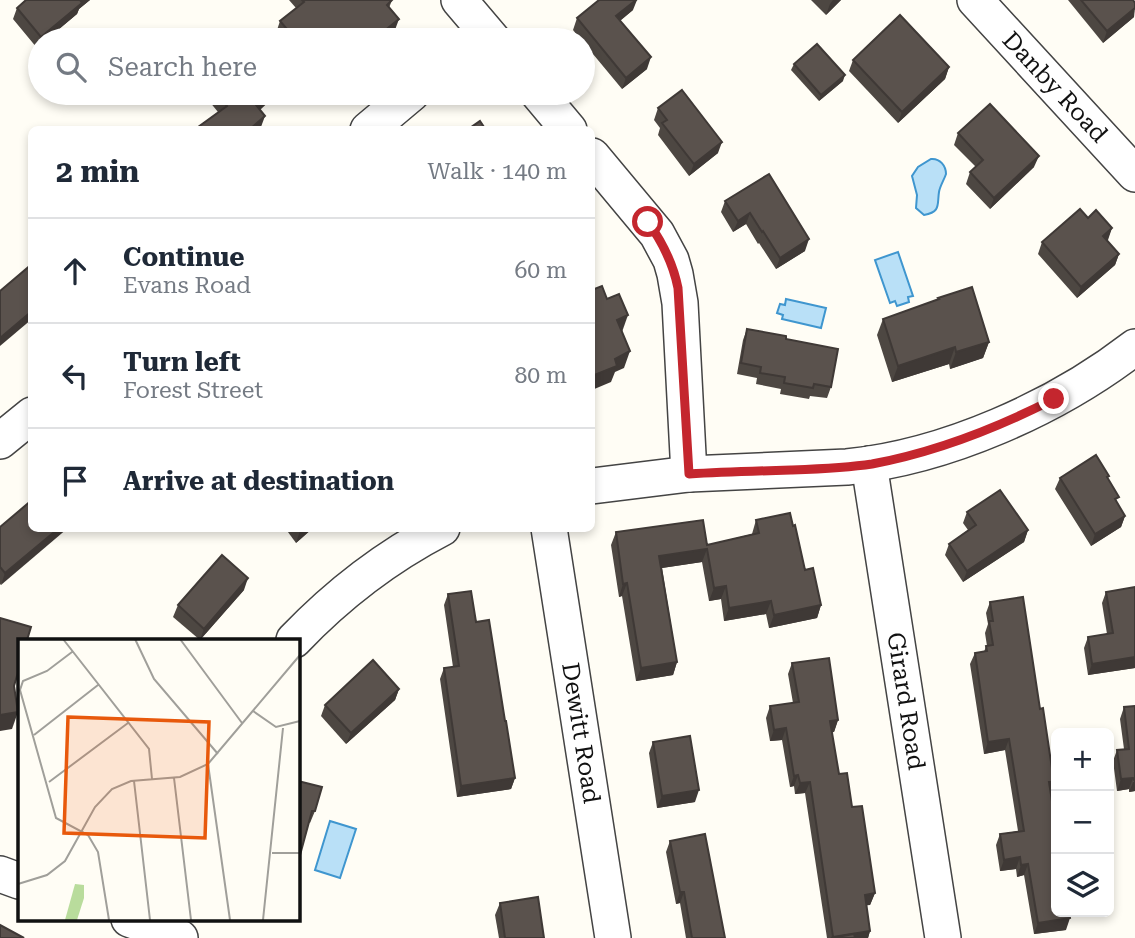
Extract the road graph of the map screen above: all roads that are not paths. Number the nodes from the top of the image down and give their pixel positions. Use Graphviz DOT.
graph roads {
  1 [pos="459,0"];
  2 [pos="975,0"];
  3 [pos="478,28"];
  4 [pos="398,105"];
  5 [pos="548,105"];
  6 [pos="373,126"];
  7 [pos="566,126"];
  8 [pos="595,160"];
  9 [pos="1135,174"];
  10 [pos="1135,347"];
  11 [pos="28,418"];
  12 [pos="0,441"];
  13 [pos="869,464"];
  14 [pos="689,474"];
  15 [pos="595,486"];
  16 [pos="434,532"];
  17 [pos="550,532"];
  18 [pos="296,639"];
  19 [pos="0,874"];
  20 [pos="18,881"];
  21 [pos="142,925"];
  22 [pos="180,938"];
  23 [pos="613,938"];
  24 [pos="943,938"];
  1 -- 3 [label="street"];
  2 -- 9 [label="street, Danby Road"];
  4 -- 6 [label="street"];
  5 -- 7 [label="street"];
  8 -- 14 [label="street"];
  10 -- 13 [label="street"];
  11 -- 12 [label="street"];
  13 -- 14 [label="street"];
  13 -- 24 [label="street, Girard Road"];
  14 -- 15 [label="street"];
  16 -- 18 [label="street"];
  17 -- 23 [label="street, Dewitt Road"];
  19 -- 20 [label="street"];
  21 -- 22 [label="street"];
}
